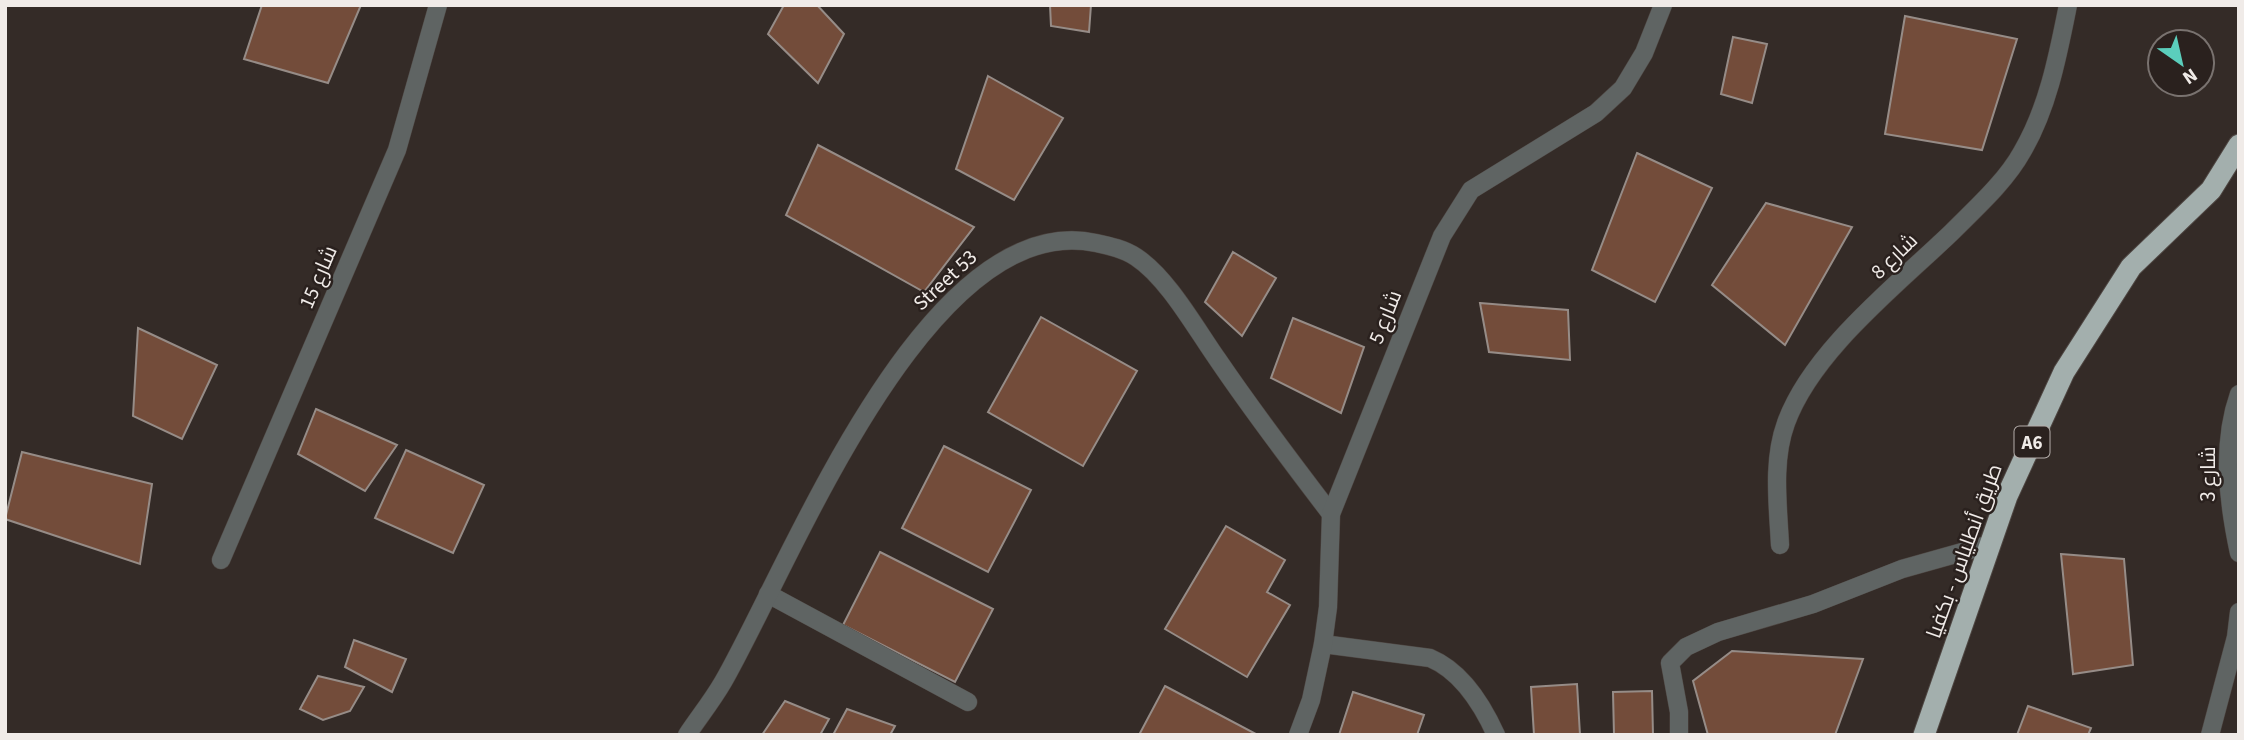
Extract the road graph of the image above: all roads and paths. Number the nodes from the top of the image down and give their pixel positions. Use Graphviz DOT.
graph roads {
  1 [pos="438,5"];
  2 [pos="1663,5"];
  3 [pos="2067,5"];
  4 [pos="2239,145"];
  5 [pos="2239,178"];
  6 [pos="2211,190"];
  7 [pos="2239,394"];
  8 [pos="1331,514"];
  9 [pos="1991,544"];
  10 [pos="1780,545"];
  11 [pos="2239,553"];
  12 [pos="221,560"];
  13 [pos="768,594"];
  14 [pos="2239,612"];
  15 [pos="1323,644"];
  16 [pos="968,702"];
  17 [pos="687,735"];
  18 [pos="1298,735"];
  19 [pos="1496,735"];
  20 [pos="1679,735"];
  21 [pos="1924,735"];
  22 [pos="2210,735"];
  1 -- 12 [label="street, شارع 15"];
  2 -- 8 [label="street, شارع 5"];
  3 -- 10 [label="street, شارع 8"];
  4 -- 6 [label="highway, A6"];
  5 -- 6 [label="highway, A6"];
  6 -- 9 [label="highway, طريق أنطلياس - بكفيا / A6"];
  7 -- 11 [label="street, شارع 3"];
  8 -- 13 [label="street, Street 53"];
  8 -- 15 [label="street, شارع 5"];
  9 -- 20 [label="street"];
  9 -- 21 [label="highway, طريق أنطلياس - بكفيا / A6"];
  13 -- 16 [label="street"];
  13 -- 17 [label="street, Street 53"];
  14 -- 22 [label="street"];
  15 -- 18 [label="street, شارع 5"];
  15 -- 19 [label="street"];
}
